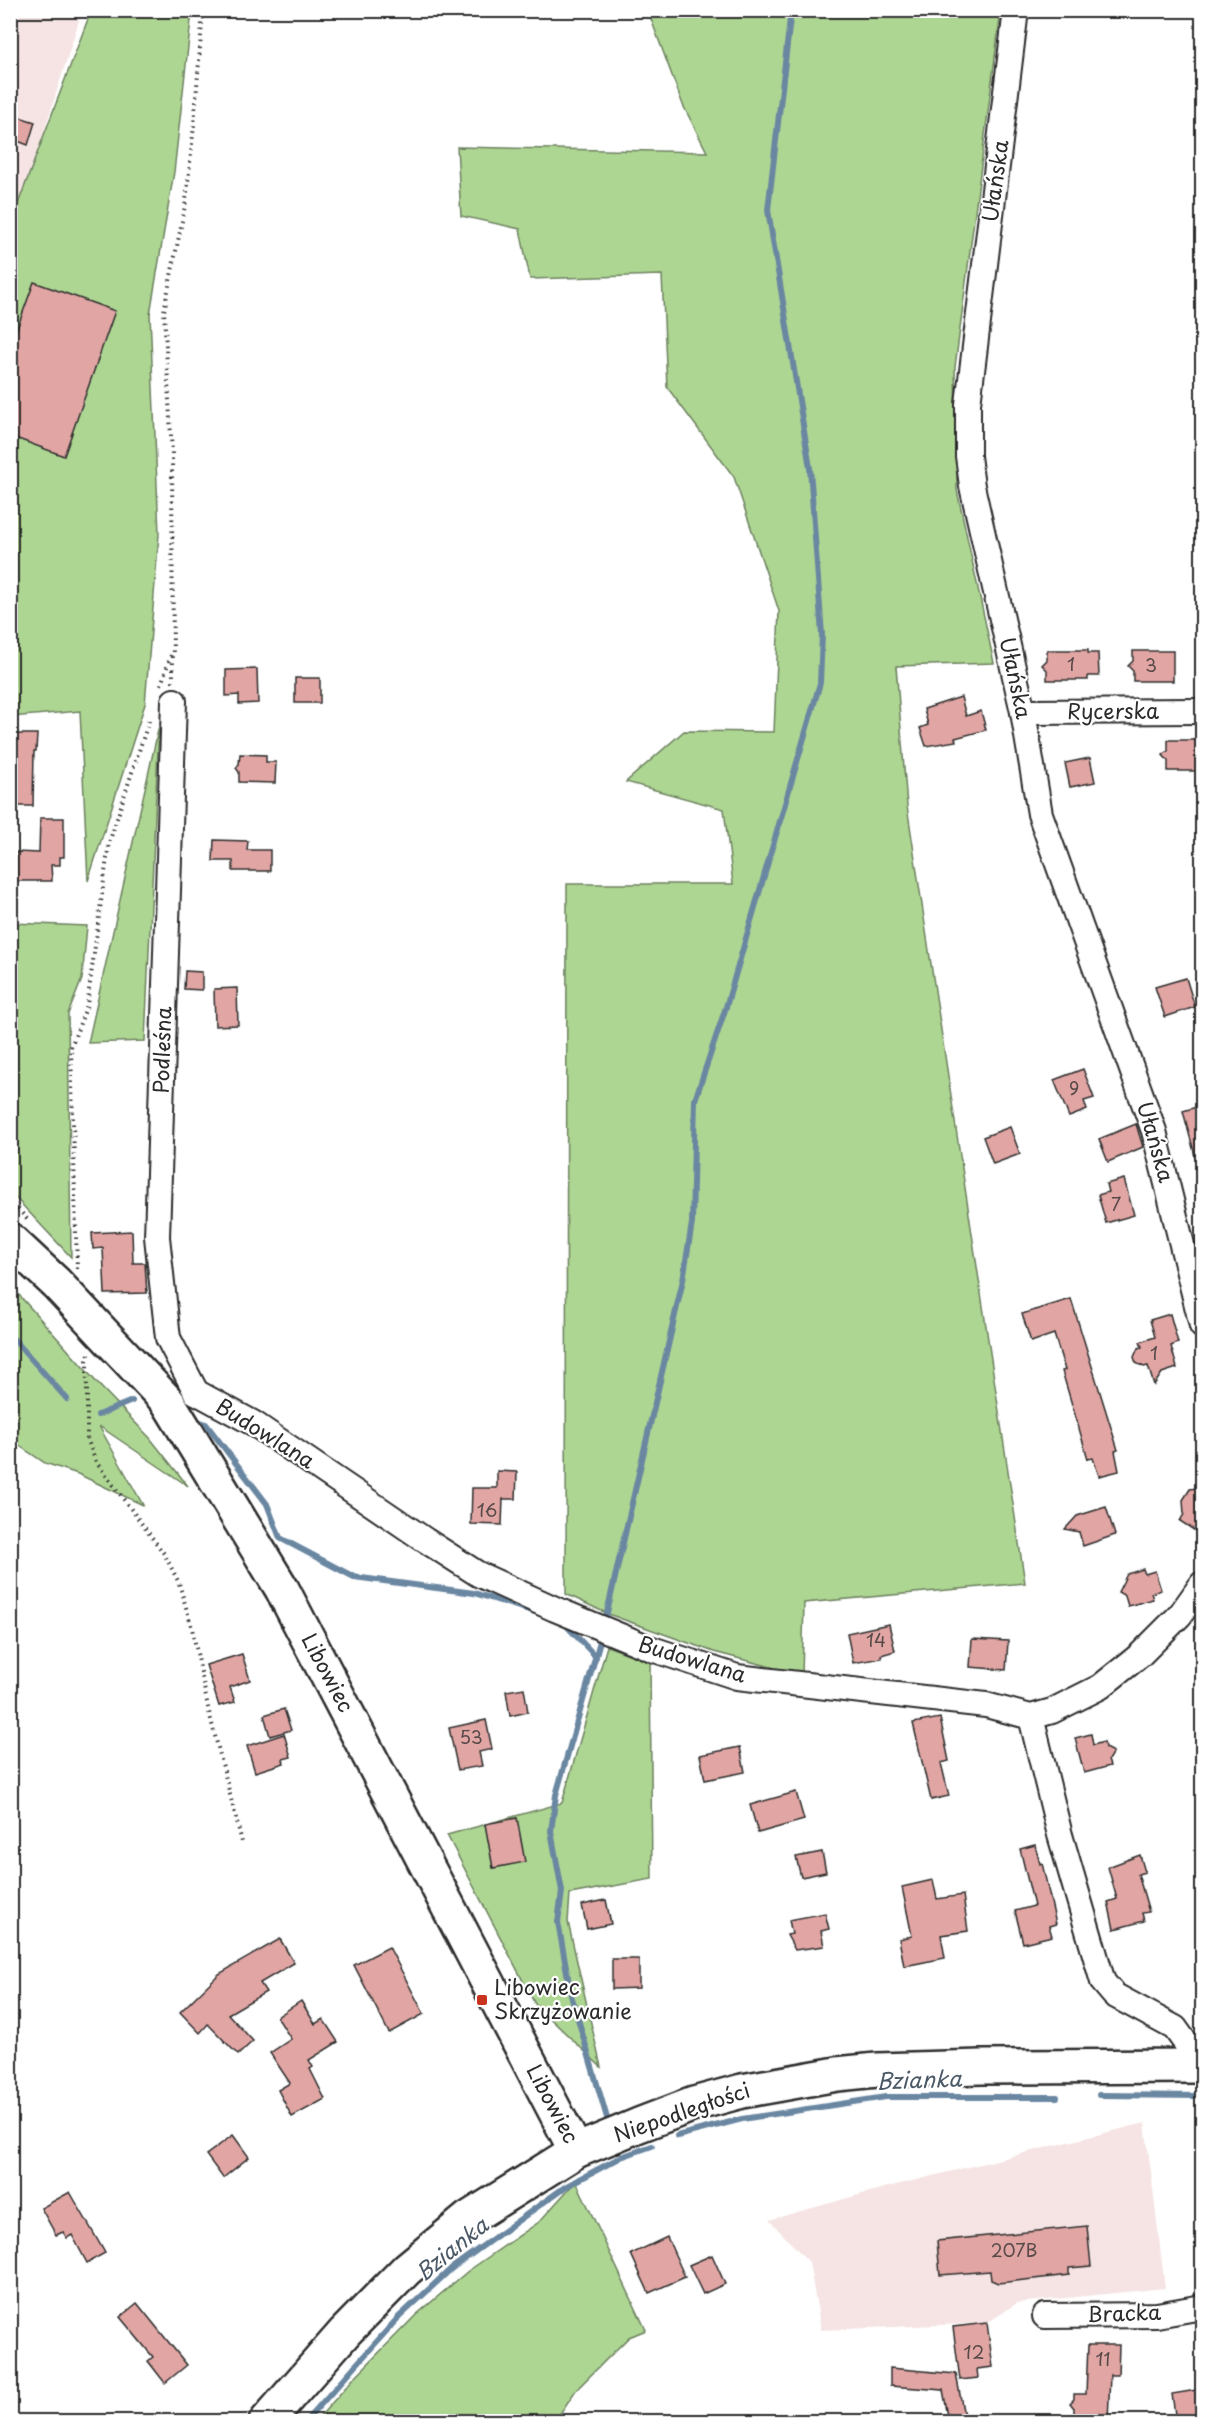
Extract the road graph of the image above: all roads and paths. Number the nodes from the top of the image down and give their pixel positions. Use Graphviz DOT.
graph roads {
  1 [pos="203,10"];
  2 [pos="1016,10"];
  3 [pos="172,651"];
  4 [pos="162,701"];
  5 [pos="1203,711"];
  6 [pos="1023,712"];
  7 [pos="10,1240"];
  8 [pos="87,1317"];
  9 [pos="1203,1326"];
  10 [pos="182,1397"];
  11 [pos="1203,1584"];
  12 [pos="1031,1717"];
  13 [pos="243,1846"];
  14 [pos="1199,2066"];
  15 [pos="576,2151"];
  16 [pos="1203,2307"];
  17 [pos="1045,2316"];
  18 [pos="266,2421"];
  1 -- 3 [label="path"];
  2 -- 6 [label="street, Ułańska"];
  3 -- 4 [label="path"];
  3 -- 4 [label="path"];
  4 -- 8 [label="path"];
  4 -- 10 [label="street, Podleśna"];
  5 -- 6 [label="street, Rycerska"];
  6 -- 9 [label="street, Ułańska"];
  7 -- 8 [label="street, Libowiec"];
  8 -- 10 [label="street, Libowiec"];
  8 -- 13 [label="path"];
  10 -- 12 [label="street, Budowlana"];
  10 -- 15 [label="street, Libowiec"];
  11 -- 12 [label="street"];
  12 -- 14 [label="street"];
  14 -- 15 [label="street, Niepodległości"];
  15 -- 18 [label="street, Niepodległości"];
  16 -- 17 [label="street, Bracka"];
}
